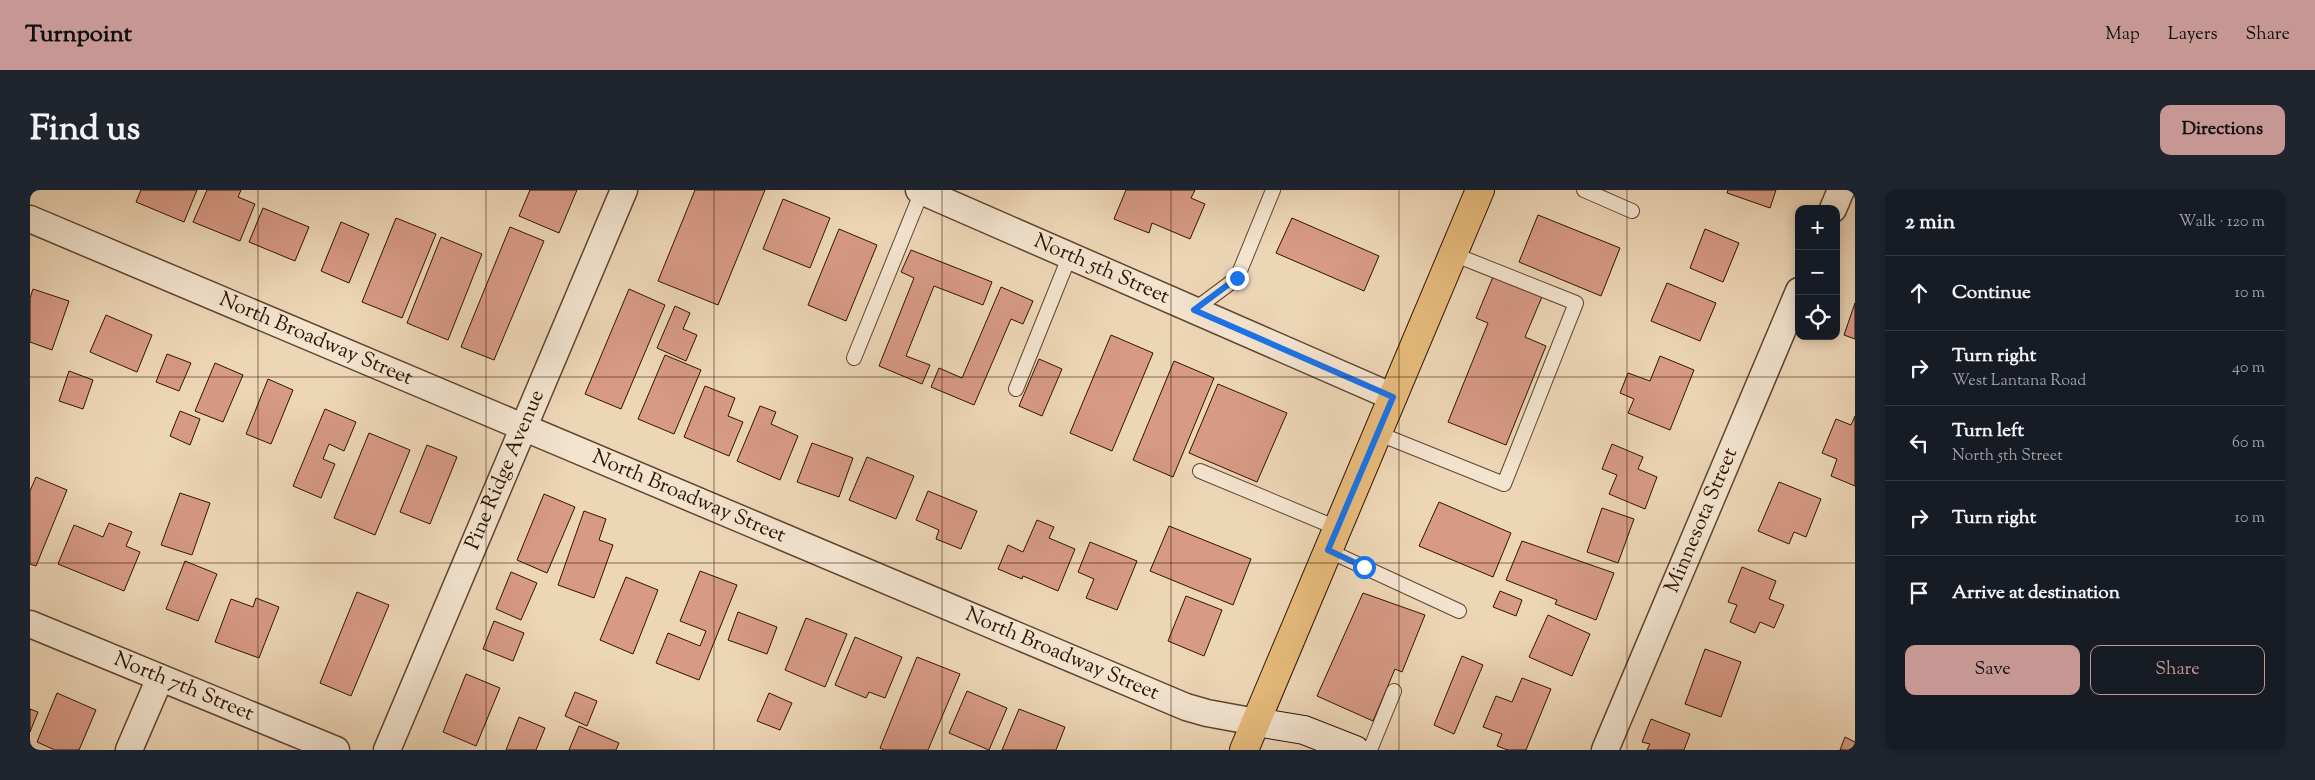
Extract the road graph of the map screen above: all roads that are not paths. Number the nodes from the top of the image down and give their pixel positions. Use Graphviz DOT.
graph roads {
  1 [pos="624,190"];
  2 [pos="1273,190"];
  3 [pos="1480,190"];
  4 [pos="1584,190"];
  5 [pos="1841,190"];
  6 [pos="933,193"];
  7 [pos="1835,205"];
  8 [pos="1632,211"];
  9 [pos="30,219"];
  10 [pos="1453,254"];
  11 [pos="1070,256"];
  12 [pos="1797,295"];
  13 [pos="1194,310"];
  14 [pos="854,358"];
  15 [pos="1016,389"];
  16 [pos="1393,397"];
  17 [pos="524,427"];
  18 [pos="1377,433"];
  19 [pos="1200,471"];
  20 [pos="1332,539"];
  21 [pos="1459,611"];
  22 [pos="30,624"];
  23 [pos="160,678"];
  24 [pos="1394,691"];
  25 [pos="1256,722"];
  26 [pos="129,750"];
  27 [pos="336,750"];
  28 [pos="387,750"];
  29 [pos="1244,750"];
  30 [pos="1355,750"];
  31 [pos="1370,750"];
  32 [pos="1605,750"];
  1 -- 17 [label="street, Pine Ridge Avenue"];
  2 -- 13 [label="lane"];
  3 -- 10 [label="main road"];
  4 -- 8 [label="lane"];
  5 -- 7 [label="street"];
  6 -- 11 [label="street, North 5th Street"];
  6 -- 14 [label="lane"];
  9 -- 17 [label="street, North Broadway Street"];
  10 -- 16 [label="main road"];
  10 -- 18 [label="lane"];
  11 -- 13 [label="street, North 5th Street"];
  11 -- 15 [label="lane"];
  12 -- 32 [label="street, Minnesota Street"];
  13 -- 16 [label="street, North 5th Street"];
  16 -- 18 [label="main road"];
  17 -- 25 [label="street, North Broadway Street"];
  17 -- 28 [label="street, Pine Ridge Avenue"];
  18 -- 20 [label="main road"];
  19 -- 20 [label="lane"];
  20 -- 21 [label="lane"];
  20 -- 25 [label="main road"];
  22 -- 23 [label="street, North 7th Street"];
  23 -- 26 [label="street"];
  23 -- 27 [label="street, North 7th Street"];
  24 -- 31 [label="lane"];
  25 -- 29 [label="main road"];
  25 -- 30 [label="street, North Broadway Street"];
}
